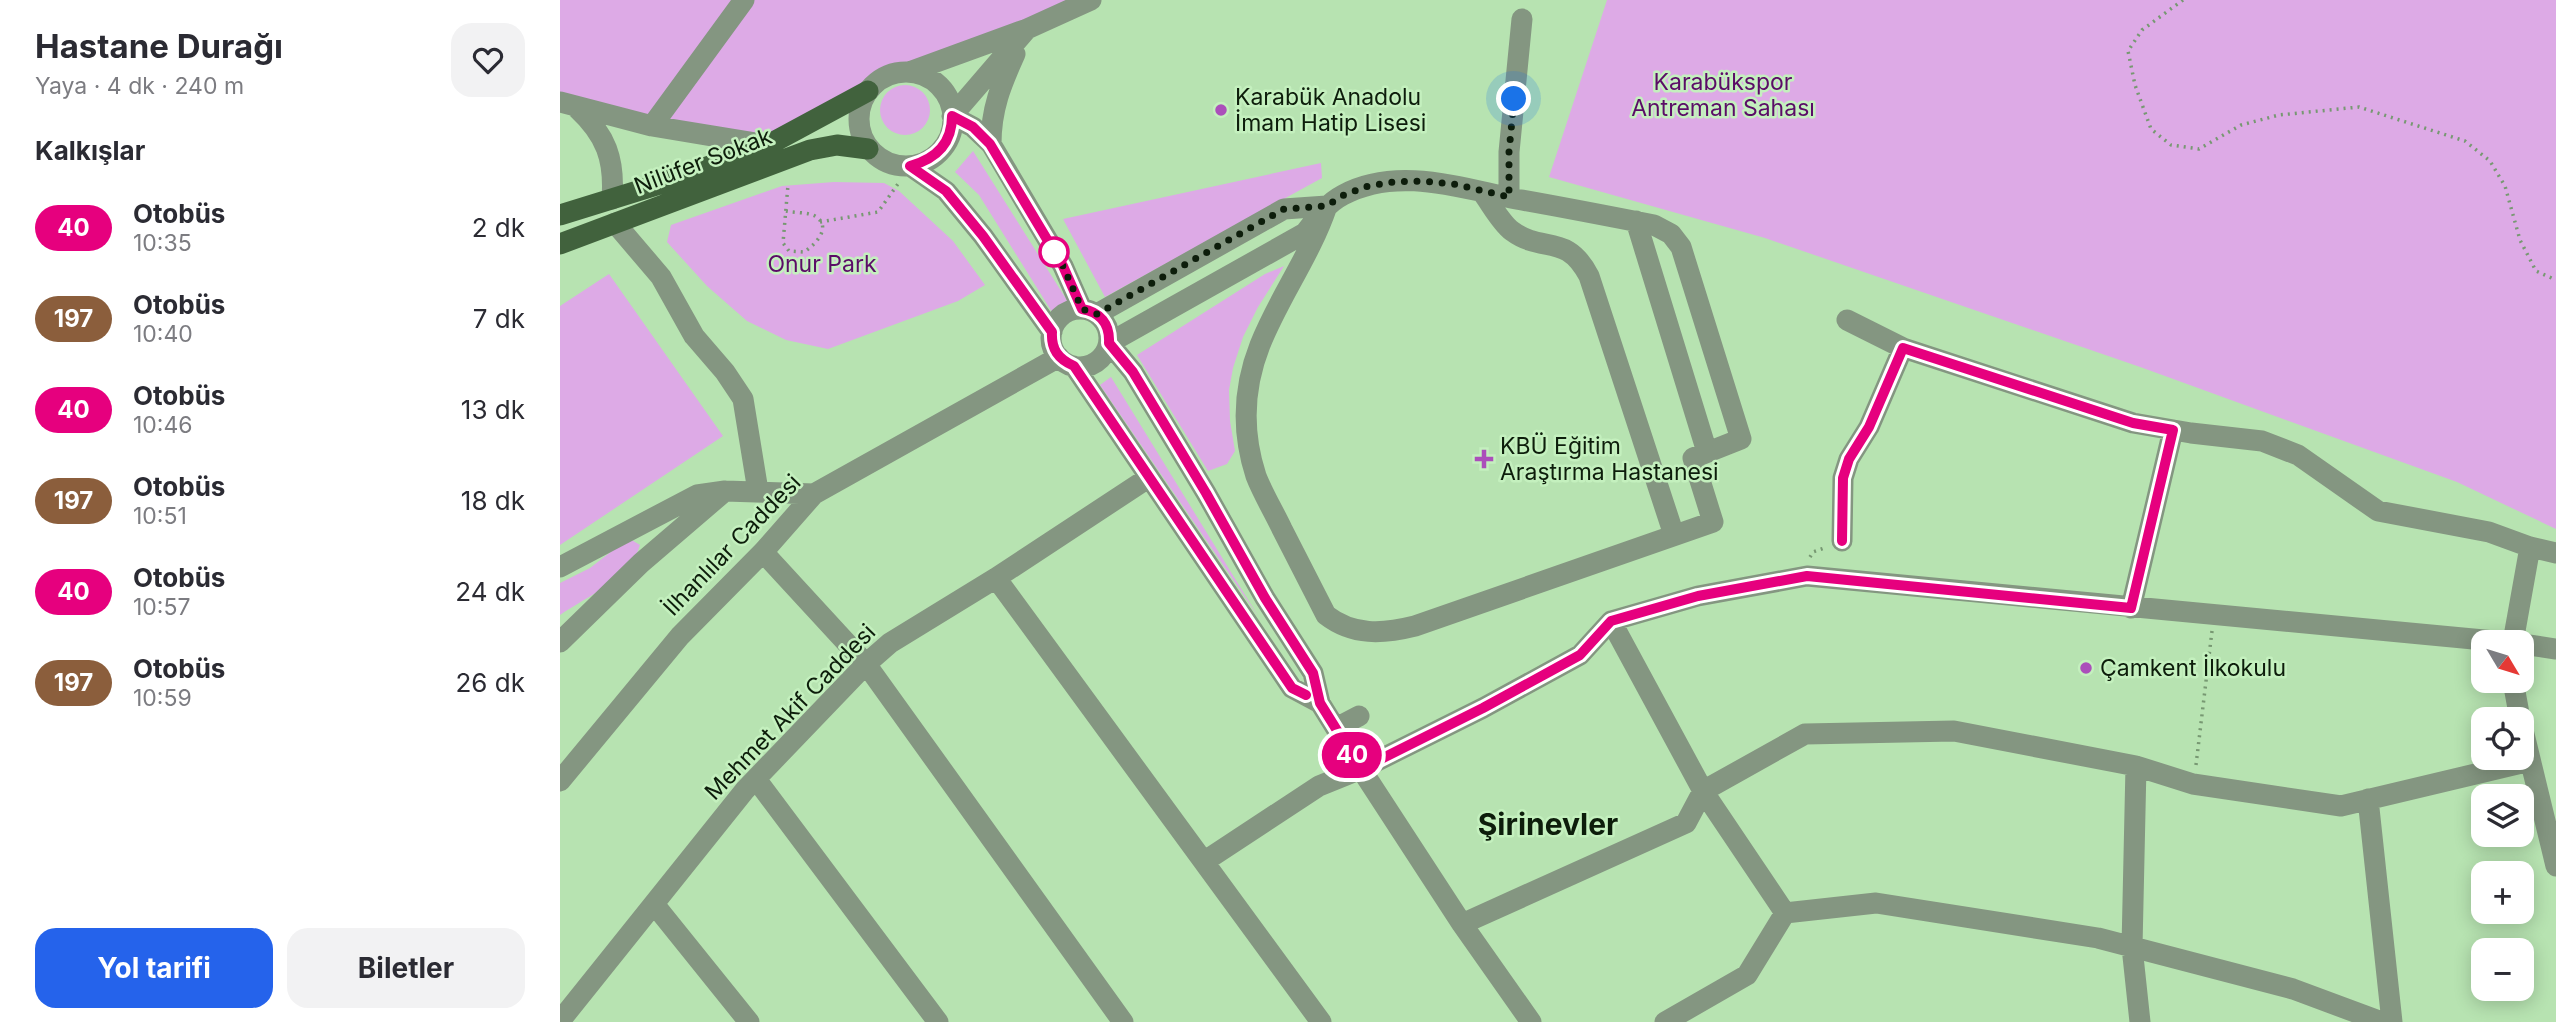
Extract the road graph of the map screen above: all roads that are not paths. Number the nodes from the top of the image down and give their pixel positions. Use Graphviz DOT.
graph roads {
  1 [pos="744,0"];
  2 [pos="1091,0"];
  3 [pos="1522,19"];
  4 [pos="1027,30"];
  5 [pos="909,72"];
  6 [pos="868,90"];
  7 [pos="568,104"];
  8 [pos="952,116"];
  9 [pos="652,126"];
  10 [pos="990,144"];
  11 [pos="768,145"];
  12 [pos="869,149"];
  13 [pos="810,150"];
  14 [pos="910,166"];
  15 [pos="1482,192"];
  16 [pos="1509,197"];
  17 [pos="612,199"];
  18 [pos="1326,206"];
  19 [pos="560,215"];
  20 [pos="1636,221"];
  21 [pos="615,223"];
  22 [pos="560,244"];
  23 [pos="1089,311"];
  24 [pos="1847,320"];
  25 [pos="1052,332"];
  26 [pos="1109,343"];
  27 [pos="1903,348"];
  28 [pos="1066,361"];
  29 [pos="2173,430"];
  30 [pos="1707,452"];
  31 [pos="1148,478"];
  32 [pos="725,491"];
  33 [pos="758,491"];
  34 [pos="814,494"];
  35 [pos="1674,535"];
  36 [pos="1842,541"];
  37 [pos="2530,547"];
  38 [pos="763,552"];
  39 [pos="2556,553"];
  40 [pos="560,566"];
  41 [pos="996,578"];
  42 [pos="2131,608"];
  43 [pos="1611,621"];
  44 [pos="2515,630"];
  45 [pos="2471,639"];
  46 [pos="560,642"];
  47 [pos="2534,646"];
  48 [pos="2556,649"];
  49 [pos="866,664"];
  50 [pos="1320,703"];
  51 [pos="1359,716"];
  52 [pos="1336,728"];
  53 [pos="2136,766"];
  54 [pos="1361,769"];
  55 [pos="2492,770"];
  56 [pos="2532,770"];
  57 [pos="756,779"];
  58 [pos="560,781"];
  59 [pos="1703,791"];
  60 [pos="2368,799"];
  61 [pos="1205,861"];
  62 [pos="2556,866"];
  63 [pos="654,904"];
  64 [pos="1785,914"];
  65 [pos="1462,924"];
  66 [pos="2132,947"];
  67 [pos="560,1021"];
  68 [pos="749,1022"];
  69 [pos="938,1022"];
  70 [pos="1123,1022"];
  71 [pos="1321,1022"];
  72 [pos="1531,1022"];
  73 [pos="1665,1022"];
  74 [pos="2140,1022"];
  75 [pos="2382,1022"];
  76 [pos="2392,1022"];
  1 -- 9 [label="street"];
  2 -- 4 [label="street"];
  3 -- 16 [label="street"];
  4 -- 5 [label="street"];
  4 -- 8 [label="street"];
  4 -- 10 [label="street"];
  5 -- 6 [label="street"];
  5 -- 8 [label="street"];
  6 -- 11 [label="main road, Nilüfer Sokak"];
  6 -- 12 [label="street"];
  7 -- 9 [label="street"];
  7 -- 17 [label="street, Nilüfer Sokak"];
  8 -- 10 [label="street"];
  8 -- 14 [label="street"];
  9 -- 11 [label="street"];
  10 -- 23 [label="street"];
  11 -- 13 [label="street"];
  11 -- 17 [label="main road, Nilüfer Sokak"];
  12 -- 13 [label="main road, Nilüfer Sokak"];
  12 -- 14 [label="street"];
  13 -- 21 [label="main road, Nilüfer Sokak"];
  14 -- 25 [label="street"];
  15 -- 16 [label="street"];
  15 -- 18 [label="street"];
  15 -- 35 [label="street"];
  16 -- 20 [label="street"];
  17 -- 19 [label="main road, Nilüfer Sokak"];
  18 -- 23 [label="street"];
  18 -- 26 [label="street"];
  18 -- 35 [label="street"];
  20 -- 30 [label="street"];
  20 -- 30 [label="street"];
  21 -- 22 [label="main road, Nilüfer Sokak"];
  21 -- 33 [label="street"];
  23 -- 25 [label="street"];
  23 -- 26 [label="street"];
  24 -- 27 [label="street"];
  25 -- 28 [label="street"];
  26 -- 28 [label="street"];
  26 -- 50 [label="street"];
  27 -- 29 [label="street"];
  27 -- 36 [label="street"];
  28 -- 31 [label="street"];
  28 -- 34 [label="street, İlhanlılar Caddesi"];
  29 -- 37 [label="street"];
  29 -- 42 [label="street"];
  30 -- 35 [label="street"];
  31 -- 41 [label="street, Mehmet Akif Caddesi"];
  31 -- 50 [label="street"];
  32 -- 33 [label="street"];
  32 -- 40 [label="street"];
  32 -- 46 [label="street"];
  33 -- 34 [label="street"];
  34 -- 38 [label="street, İlhanlılar Caddesi"];
  37 -- 39 [label="street"];
  37 -- 44 [label="street"];
  38 -- 49 [label="street"];
  38 -- 58 [label="street, İlhanlılar Caddesi"];
  41 -- 49 [label="street, Mehmet Akif Caddesi"];
  41 -- 61 [label="street"];
  42 -- 43 [label="street"];
  42 -- 45 [label="street"];
  43 -- 54 [label="street"];
  43 -- 59 [label="street"];
  47 -- 48 [label="street"];
  49 -- 57 [label="street, Mehmet Akif Caddesi"];
  49 -- 70 [label="street"];
  50 -- 52 [label="street"];
  51 -- 52 [label="street"];
  52 -- 54 [label="street"];
  53 -- 59 [label="street"];
  53 -- 60 [label="street"];
  53 -- 66 [label="street"];
  54 -- 61 [label="street"];
  54 -- 65 [label="street"];
  55 -- 60 [label="street"];
  56 -- 62 [label="street"];
  57 -- 63 [label="street, Mehmet Akif Caddesi"];
  57 -- 69 [label="street"];
  59 -- 64 [label="street"];
  59 -- 65 [label="street"];
  60 -- 76 [label="street"];
  61 -- 71 [label="street"];
  63 -- 67 [label="street, Mehmet Akif Caddesi"];
  63 -- 68 [label="street"];
  64 -- 66 [label="street"];
  64 -- 73 [label="street"];
  65 -- 72 [label="street"];
  66 -- 74 [label="street"];
  66 -- 75 [label="street"];
}
